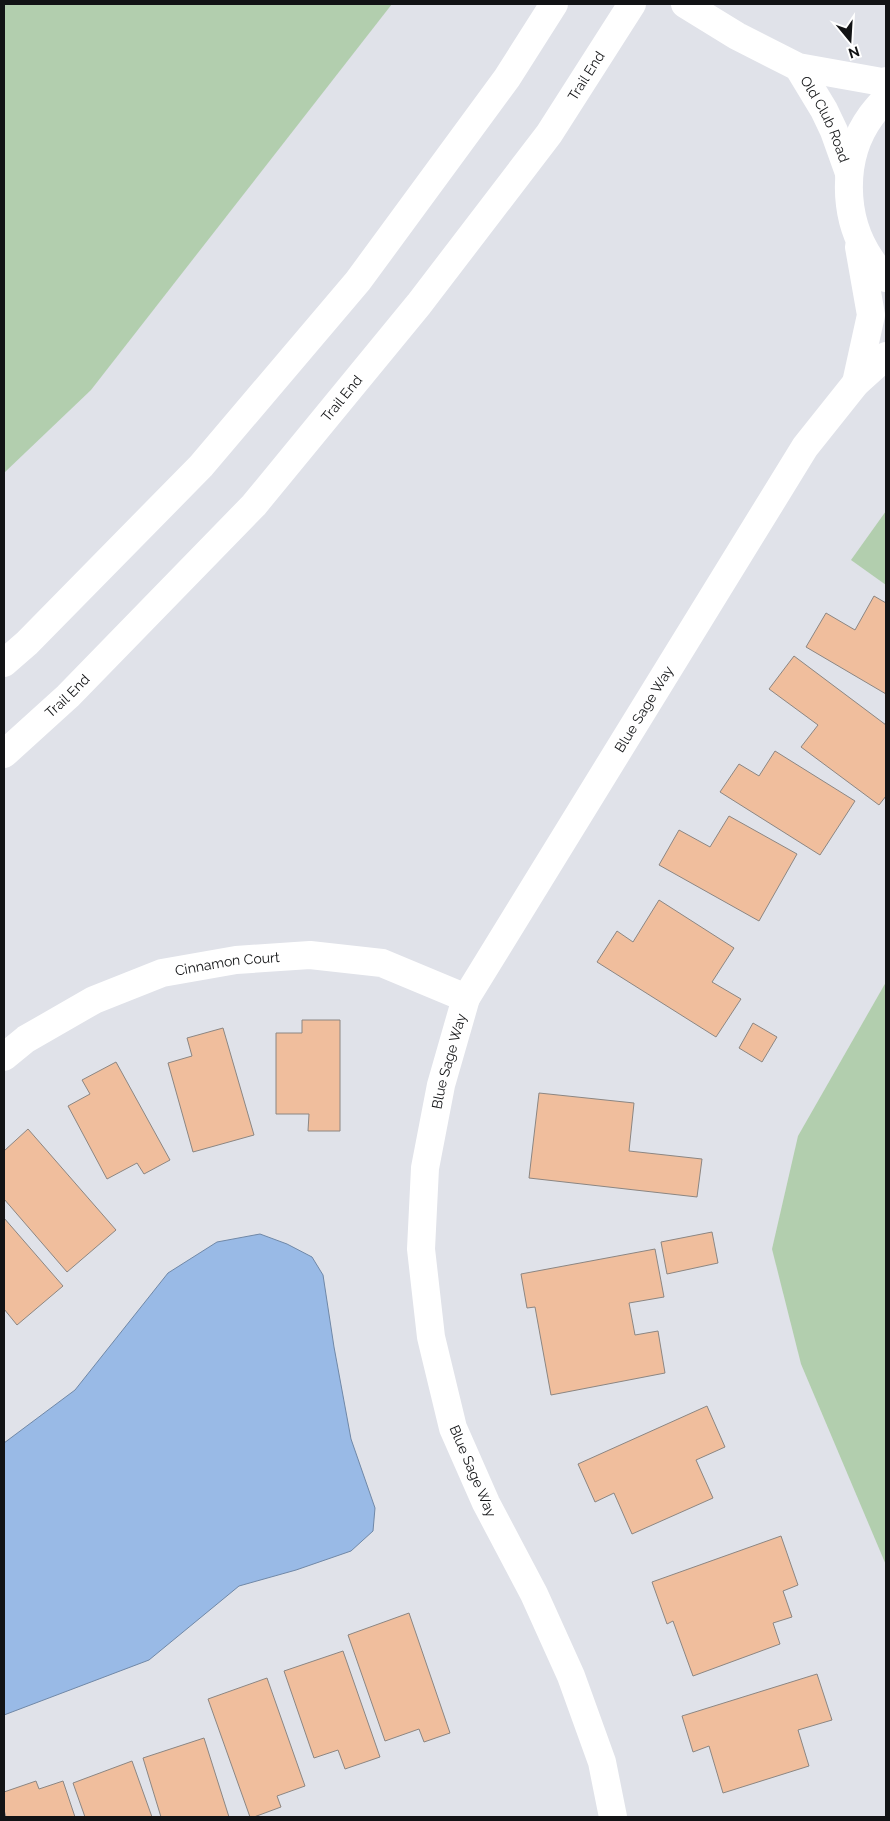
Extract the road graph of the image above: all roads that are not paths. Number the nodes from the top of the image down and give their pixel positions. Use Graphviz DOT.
graph roads {
  1 [pos="632,4"];
  2 [pos="685,4"];
  3 [pos="554,5"];
  4 [pos="798,67"];
  5 [pos="886,81"];
  6 [pos="886,98"];
  7 [pos="849,173"];
  8 [pos="857,234"];
  9 [pos="886,278"];
  10 [pos="886,356"];
  11 [pos="856,383"];
  12 [pos="4,663"];
  13 [pos="4,754"];
  14 [pos="466,998"];
  15 [pos="4,1057"];
  16 [pos="613,1817"];
  1 -- 13 [label="street, Trail End"];
  2 -- 4 [label="street, Old Club Road"];
  3 -- 12 [label="street"];
  4 -- 5 [label="street, Old Club Road"];
  4 -- 7 [label="street, Old Club Road"];
  6 -- 7 [label="street"];
  7 -- 8 [label="street"];
  8 -- 9 [label="street"];
  8 -- 11 [label="street, Blue Sage Way"];
  10 -- 11 [label="street, Blue Sage Way"];
  11 -- 14 [label="street, Blue Sage Way"];
  14 -- 15 [label="street, Cinnamon Court"];
  14 -- 16 [label="street, Blue Sage Way"];
}
